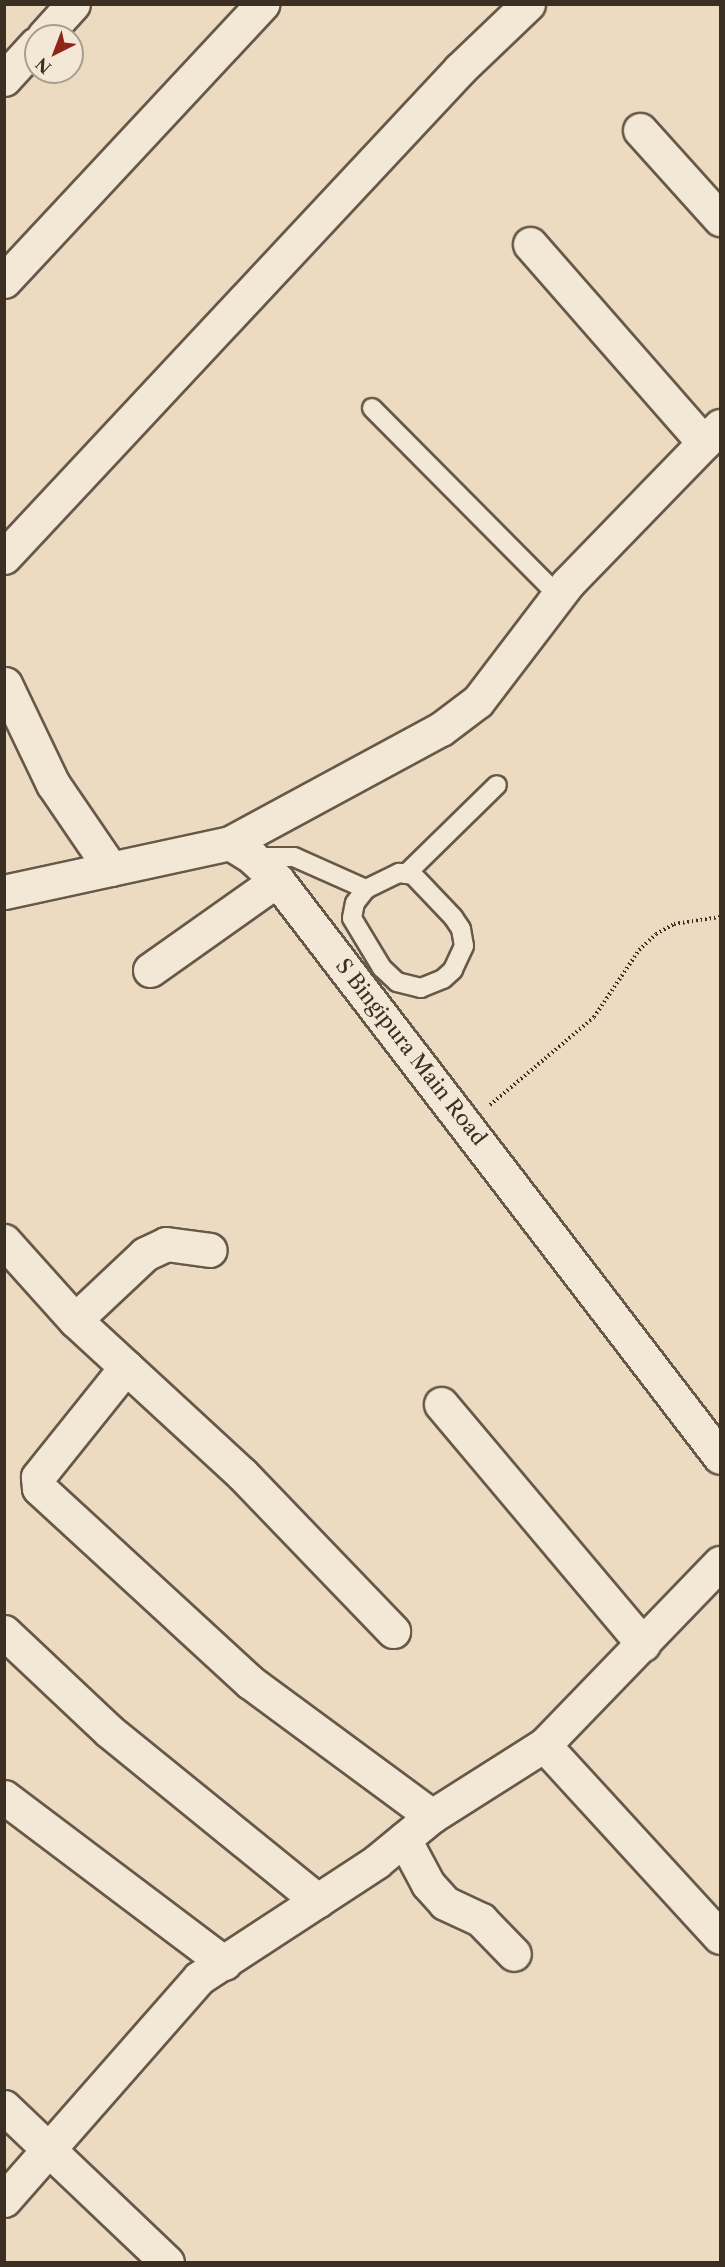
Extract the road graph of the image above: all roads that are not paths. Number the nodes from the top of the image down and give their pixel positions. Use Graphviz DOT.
graph roads {
  1 [pos="73,4"];
  2 [pos="262,4"];
  3 [pos="528,4"];
  4 [pos="55,24"];
  5 [pos="24,57"];
  6 [pos="4,79"];
  7 [pos="640,130"];
  8 [pos="720,219"];
  9 [pos="530,244"];
  10 [pos="4,281"];
  11 [pos="372,408"];
  12 [pos="712,434"];
  13 [pos="4,557"];
  14 [pos="558,596"];
  15 [pos="5,684"];
  16 [pos="497,785"];
  17 [pos="241,850"];
  18 [pos="111,869"];
  19 [pos="406,874"];
  20 [pos="277,880"];
  21 [pos="366,889"];
  22 [pos="4,892"];
  23 [pos="150,970"];
  24 [pos="4,1241"];
  25 [pos="210,1250"];
  26 [pos="75,1320"];
  27 [pos="126,1367"];
  28 [pos="441,1404"];
  29 [pos="720,1457"];
  30 [pos="720,1563"];
  31 [pos="393,1631"];
  32 [pos="4,1632"];
  33 [pos="644,1644"];
  34 [pos="544,1745"];
  35 [pos="4,1797"];
  36 [pos="432,1816"];
  37 [pos="404,1839"];
  38 [pos="318,1901"];
  39 [pos="720,1937"];
  40 [pos="514,1954"];
  41 [pos="224,1963"];
  42 [pos="4,2107"];
  43 [pos="51,2151"];
  44 [pos="4,2200"];
  45 [pos="167,2262"];
  1 -- 4 [label="street"];
  2 -- 10 [label="street"];
  3 -- 13 [label="street"];
  5 -- 6 [label="street"];
  7 -- 8 [label="street"];
  9 -- 12 [label="street"];
  11 -- 14 [label="lane"];
  12 -- 14 [label="street"];
  14 -- 17 [label="street"];
  15 -- 18 [label="street"];
  16 -- 19 [label="lane"];
  17 -- 18 [label="street"];
  17 -- 20 [label="street, S Bingipura Main Road"];
  17 -- 21 [label="lane"];
  18 -- 22 [label="street"];
  19 -- 21 [label="lane"];
  19 -- 21 [label="lane"];
  20 -- 23 [label="street"];
  20 -- 29 [label="street, S Bingipura Main Road"];
  24 -- 26 [label="street"];
  25 -- 26 [label="street"];
  26 -- 27 [label="street"];
  27 -- 31 [label="street"];
  27 -- 36 [label="street"];
  28 -- 33 [label="street"];
  30 -- 33 [label="street"];
  32 -- 38 [label="street"];
  33 -- 34 [label="street"];
  34 -- 36 [label="street"];
  34 -- 39 [label="street"];
  35 -- 41 [label="street"];
  36 -- 37 [label="street"];
  37 -- 38 [label="street"];
  37 -- 40 [label="street"];
  38 -- 41 [label="street"];
  41 -- 43 [label="street"];
  42 -- 43 [label="street"];
  43 -- 44 [label="street"];
  43 -- 45 [label="street"];
}
